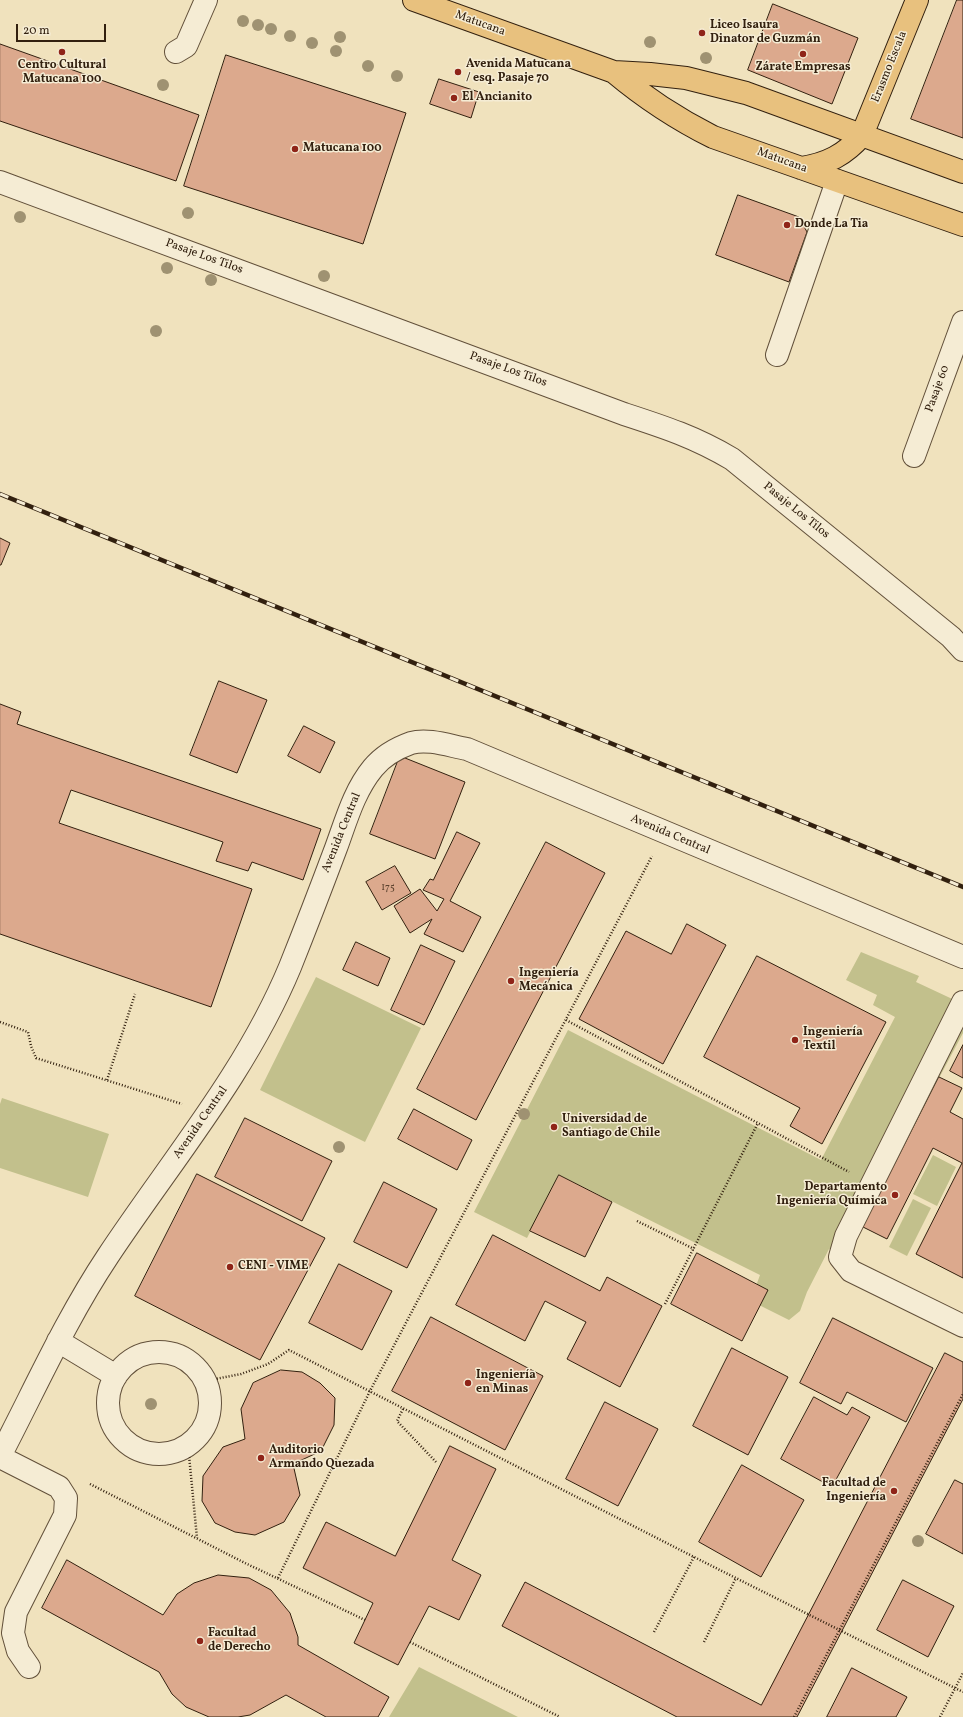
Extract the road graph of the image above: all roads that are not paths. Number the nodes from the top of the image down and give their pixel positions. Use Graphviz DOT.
graph roads {
  1 [pos="206,0"];
  2 [pos="414,0"];
  3 [pos="917,0"];
  4 [pos="176,52"];
  5 [pos="614,72"];
  6 [pos="862,135"];
  7 [pos="801,168"];
  8 [pos="963,172"];
  9 [pos="837,181"];
  10 [pos="0,182"];
  11 [pos="963,225"];
  12 [pos="963,322"];
  13 [pos="777,354"];
  14 [pos="914,456"];
  15 [pos="963,650"];
  16 [pos="963,957"];
  17 [pos="963,1002"];
  18 [pos="963,1326"];
  19 [pos="58,1341"];
  20 [pos="116,1376"];
  21 [pos="0,1456"];
  22 [pos="29,1667"];
  1 -- 4 [label="street"];
  2 -- 5 [label="main road, Matucana"];
  3 -- 6 [label="main road, Erasmo Escala"];
  5 -- 6 [label="main road, Matucana"];
  5 -- 7 [label="main road, Matucana"];
  6 -- 7 [label="main road"];
  6 -- 8 [label="main road, Matucana"];
  7 -- 9 [label="main road, Matucana"];
  9 -- 11 [label="main road, Matucana"];
  9 -- 13 [label="street"];
  10 -- 15 [label="street, Pasaje Los Tilos"];
  12 -- 14 [label="street, Pasaje 60"];
  16 -- 19 [label="street, Avenida Central"];
  17 -- 18 [label="street"];
  19 -- 20 [label="street"];
  19 -- 21 [label="street, Avenida Central"];
  20 -- 20 [label="street"];
  21 -- 22 [label="street"];
}
